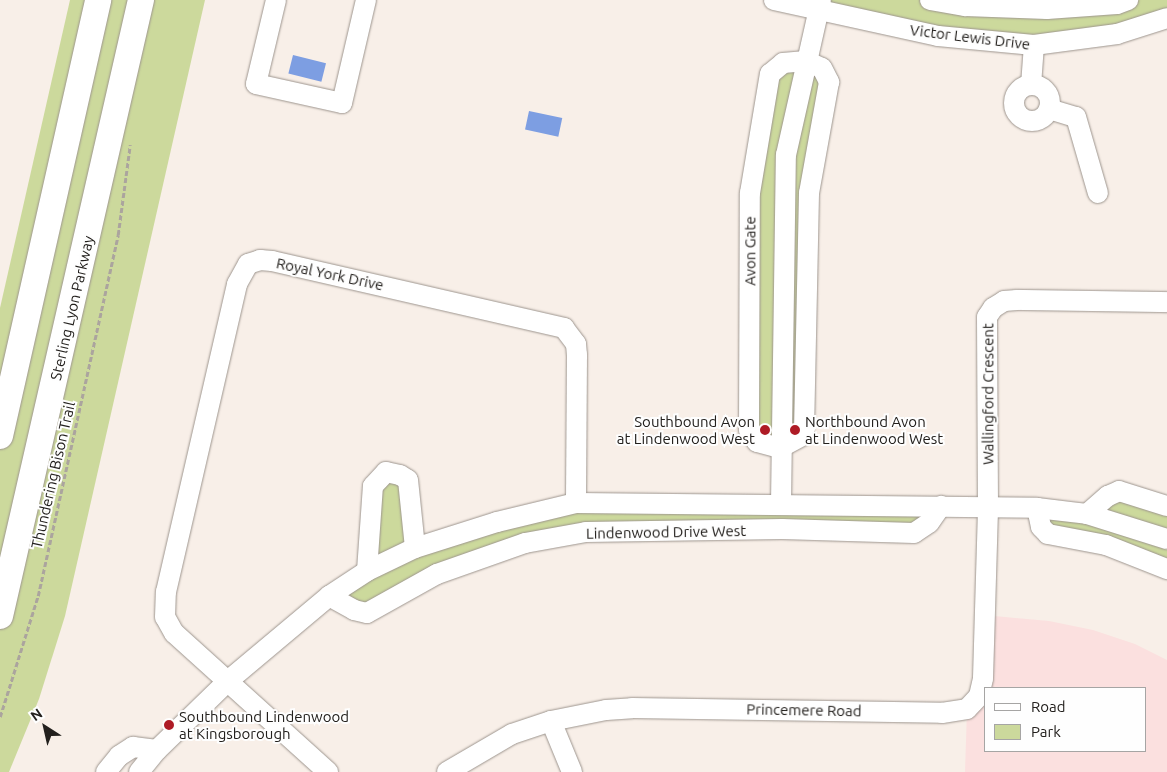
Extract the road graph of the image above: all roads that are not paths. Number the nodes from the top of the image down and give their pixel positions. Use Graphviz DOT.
graph roads {
  1 [pos="98,0"];
  2 [pos="141,0"];
  3 [pos="276,0"];
  4 [pos="366,0"];
  5 [pos="774,0"];
  6 [pos="930,0"];
  7 [pos="1119,1"];
  8 [pos="1048,4"];
  9 [pos="820,5"];
  10 [pos="1167,18"];
  11 [pos="1034,45"];
  12 [pos="806,61"];
  13 [pos="1031,85"];
  14 [pos="1049,109"];
  15 [pos="1098,193"];
  16 [pos="1167,302"];
  17 [pos="0,436"];
  18 [pos="780,448"];
  19 [pos="576,504"];
  20 [pos="781,504"];
  21 [pos="942,506"];
  22 [pos="1167,506"];
  23 [pos="988,507"];
  24 [pos="1037,508"];
  25 [pos="1087,514"];
  26 [pos="1167,539"];
  27 [pos="415,548"];
  28 [pos="1167,569"];
  29 [pos="366,571"];
  30 [pos="330,596"];
  31 [pos="0,616"];
  32 [pos="229,680"];
  33 [pos="550,720"];
  34 [pos="157,750"];
  35 [pos="106,772"];
  36 [pos="140,772"];
  37 [pos="328,772"];
  38 [pos="446,772"];
  39 [pos="572,772"];
  1 -- 17 [label="main road"];
  2 -- 31 [label="main road, Sterling Lyon Parkway"];
  3 -- 4 [label="street"];
  5 -- 9 [label="street, Victor Lewis Drive"];
  6 -- 8 [label="street, Victor Lewis Drive"];
  7 -- 8 [label="street, Victor Lewis Drive"];
  9 -- 11 [label="street, Victor Lewis Drive"];
  9 -- 12 [label="street"];
  10 -- 11 [label="street, Victor Lewis Drive"];
  11 -- 13 [label="street"];
  12 -- 18 [label="street"];
  12 -- 18 [label="street"];
  12 -- 18 [label="street, Avon Gate"];
  13 -- 14 [label="street"];
  13 -- 14 [label="street"];
  14 -- 15 [label="street"];
  16 -- 23 [label="street, Wallingford Crescent"];
  18 -- 20 [label="street"];
  19 -- 20 [label="street, Lindenwood Drive West"];
  19 -- 27 [label="street, Lindenwood Drive West"];
  19 -- 32 [label="street, Royal York Drive"];
  20 -- 21 [label="street, Lindenwood Drive West"];
  21 -- 23 [label="street, Lindenwood Drive West"];
  21 -- 30 [label="street, Lindenwood Drive West"];
  22 -- 25 [label="street"];
  23 -- 24 [label="street, Lindenwood Drive West"];
  23 -- 33 [label="street, Princemere Road"];
  24 -- 25 [label="street, Lindenwood Drive West"];
  24 -- 28 [label="street"];
  25 -- 26 [label="street, Lindenwood Drive West"];
  27 -- 29 [label="street, Lindenwood Drive West"];
  27 -- 29 [label="street"];
  29 -- 30 [label="street, Lindenwood Drive West"];
  30 -- 32 [label="street, Lindenwood Drive West"];
  32 -- 34 [label="street, Lindenwood Drive West"];
  32 -- 37 [label="street"];
  33 -- 38 [label="street, Princemere Road"];
  33 -- 39 [label="street"];
  34 -- 35 [label="street"];
  34 -- 36 [label="street, Lindenwood Drive West"];
}
